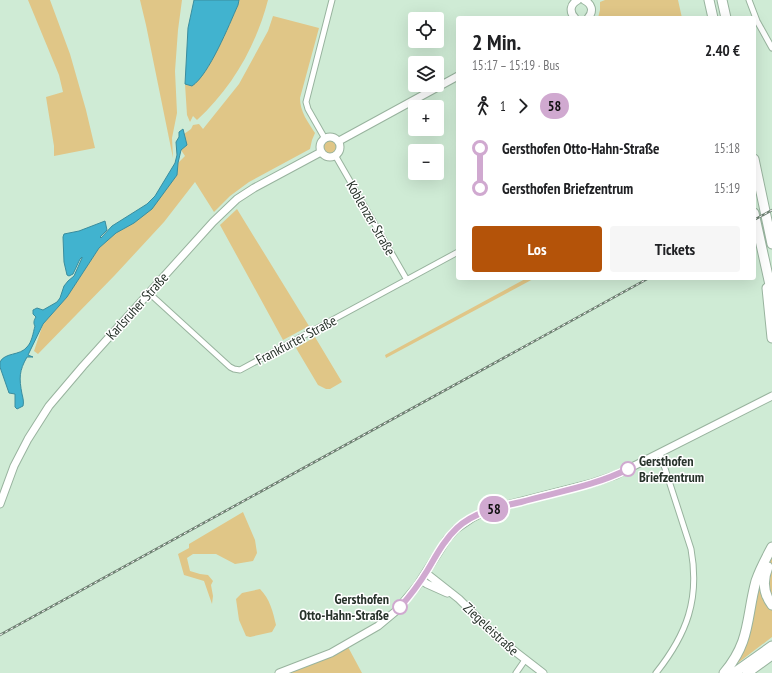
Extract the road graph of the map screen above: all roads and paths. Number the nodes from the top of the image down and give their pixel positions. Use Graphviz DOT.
graph roads {
  1 [pos="332,0"];
  2 [pos="578,0"];
  3 [pos="584,0"];
  4 [pos="709,0"];
  5 [pos="722,0"];
  6 [pos="748,0"];
  7 [pos="571,16"];
  8 [pos="589,16"];
  9 [pos="713,16"];
  10 [pos="726,16"];
  11 [pos="755,16"];
  12 [pos="756,19"];
  13 [pos="772,48"];
  14 [pos="456,77"];
  15 [pos="324,138"];
  16 [pos="339,141"];
  17 [pos="320,152"];
  18 [pos="335,156"];
  19 [pos="756,168"];
  20 [pos="756,222"];
  21 [pos="770,233"];
  22 [pos="772,244"];
  23 [pos="456,253"];
  24 [pos="766,270"];
  25 [pos="407,280"];
  26 [pos="149,293"];
  27 [pos="772,294"];
  28 [pos="772,338"];
  29 [pos="771,397"];
  30 [pos="660,453"];
  31 [pos="0,504"];
  32 [pos="772,547"];
  33 [pos="772,557"];
  34 [pos="426,573"];
  35 [pos="421,580"];
  36 [pos="459,599"];
  37 [pos="772,605"];
  38 [pos="772,646"];
  39 [pos="772,655"];
  40 [pos="525,660"];
  41 [pos="279,673"];
  42 [pos="516,673"];
  43 [pos="543,673"];
  44 [pos="656,673"];
  45 [pos="724,673"];
  46 [pos="734,673"];
  47 [pos="747,673"];
  1 -- 15 [label="street"];
  2 -- 7 [label="street"];
  3 -- 8 [label="street"];
  4 -- 9 [label="highway"];
  5 -- 10 [label="highway"];
  6 -- 11 [label="street"];
  12 -- 13 [label="street"];
  14 -- 16 [label="street"];
  15 -- 16 [label="street"];
  15 -- 17 [label="street"];
  16 -- 18 [label="street"];
  17 -- 18 [label="street"];
  17 -- 26 [label="street, Karlsruher Straße"];
  18 -- 25 [label="street, Koblenzer Straße"];
  19 -- 21 [label="highway"];
  20 -- 24 [label="highway"];
  21 -- 22 [label="highway"];
  23 -- 25 [label="street, Frankfurter Straße"];
  24 -- 27 [label="highway"];
  24 -- 28 [label="highway"];
  25 -- 26 [label="street, Frankfurter Straße"];
  26 -- 31 [label="street, Karlsruher Straße"];
  29 -- 30 [label="street"];
  30 -- 34 [label="street"];
  30 -- 44 [label="street"];
  32 -- 45 [label="highway"];
  33 -- 37 [label="highway"];
  34 -- 35 [label="street"];
  34 -- 36 [label="street, Ziegeleistraße"];
  35 -- 36 [label="street, Ziegeleistraße"];
  35 -- 41 [label="street"];
  36 -- 40 [label="street, Ziegeleistraße"];
  38 -- 46 [label="highway"];
  39 -- 47 [label="highway"];
  40 -- 42 [label="street"];
  40 -- 43 [label="street, Ziegeleistraße"];
}
